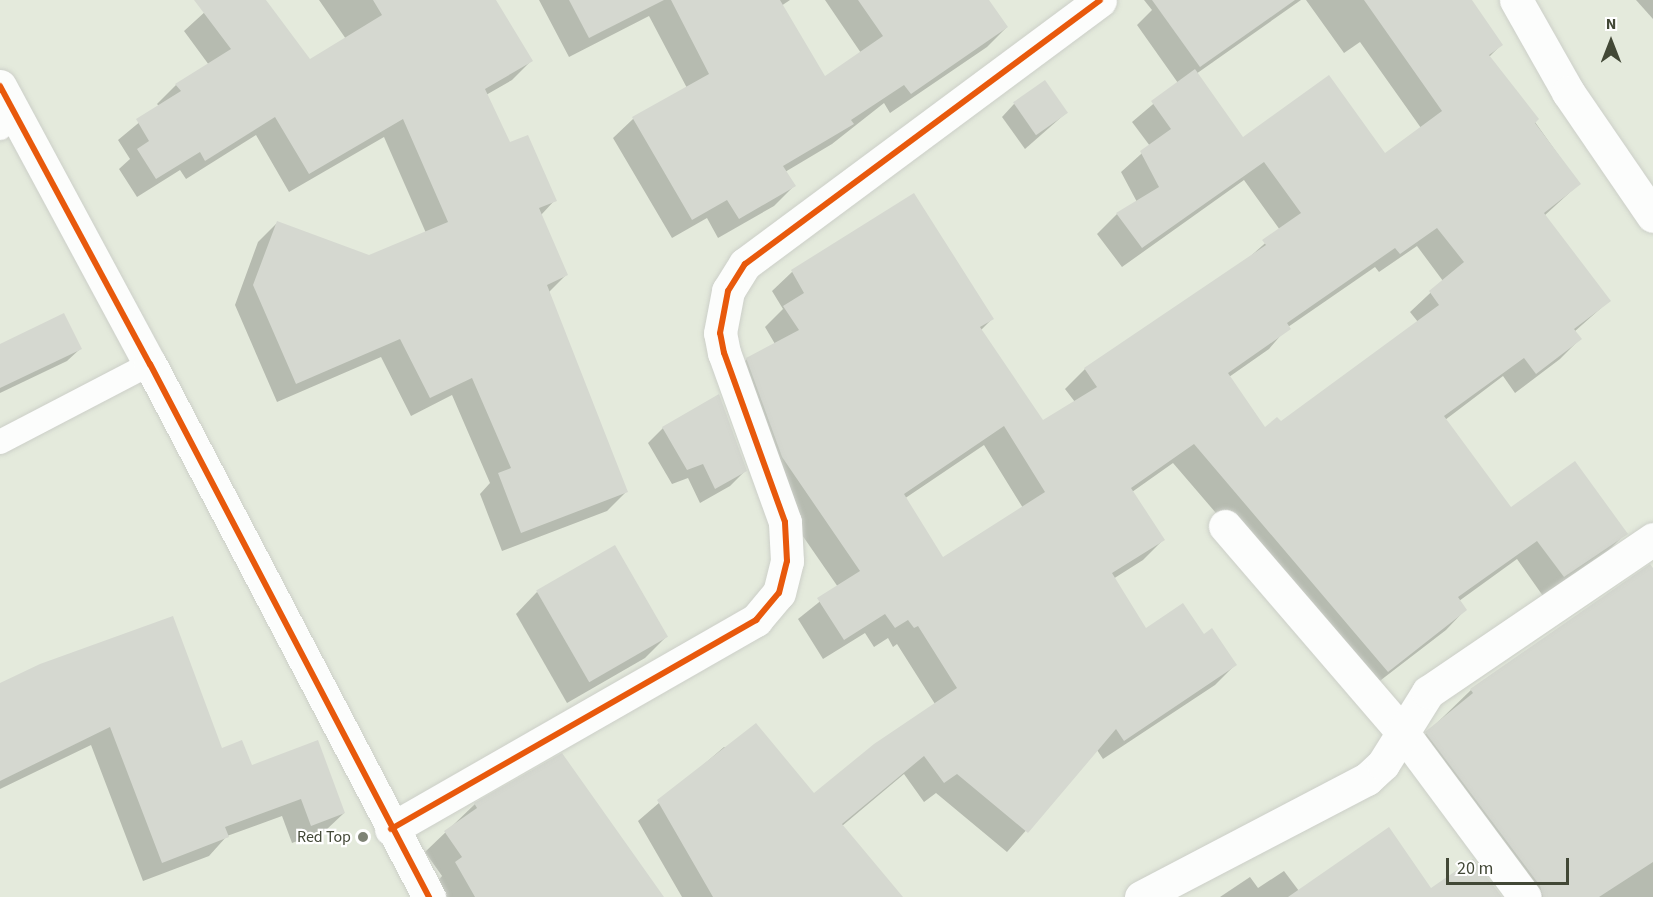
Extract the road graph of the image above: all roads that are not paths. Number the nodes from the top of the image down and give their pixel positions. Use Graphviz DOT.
graph roads {
  1 [pos="1100,0"];
  2 [pos="1516,0"];
  3 [pos="0,86"];
  4 [pos="7,122"];
  5 [pos="1653,216"];
  6 [pos="150,364"];
  7 [pos="0,442"];
  8 [pos="1225,525"];
  9 [pos="1653,539"];
  10 [pos="1403,733"];
  11 [pos="391,829"];
  12 [pos="429,897"];
  13 [pos="1141,897"];
  14 [pos="1525,897"];
  1 -- 11 [label="street"];
  2 -- 5 [label="street"];
  3 -- 4 [label="street"];
  4 -- 6 [label="street"];
  6 -- 7 [label="lane"];
  6 -- 11 [label="street"];
  8 -- 10 [label="street"];
  9 -- 10 [label="street"];
  10 -- 13 [label="street"];
  10 -- 14 [label="street"];
  11 -- 12 [label="street"];
}
